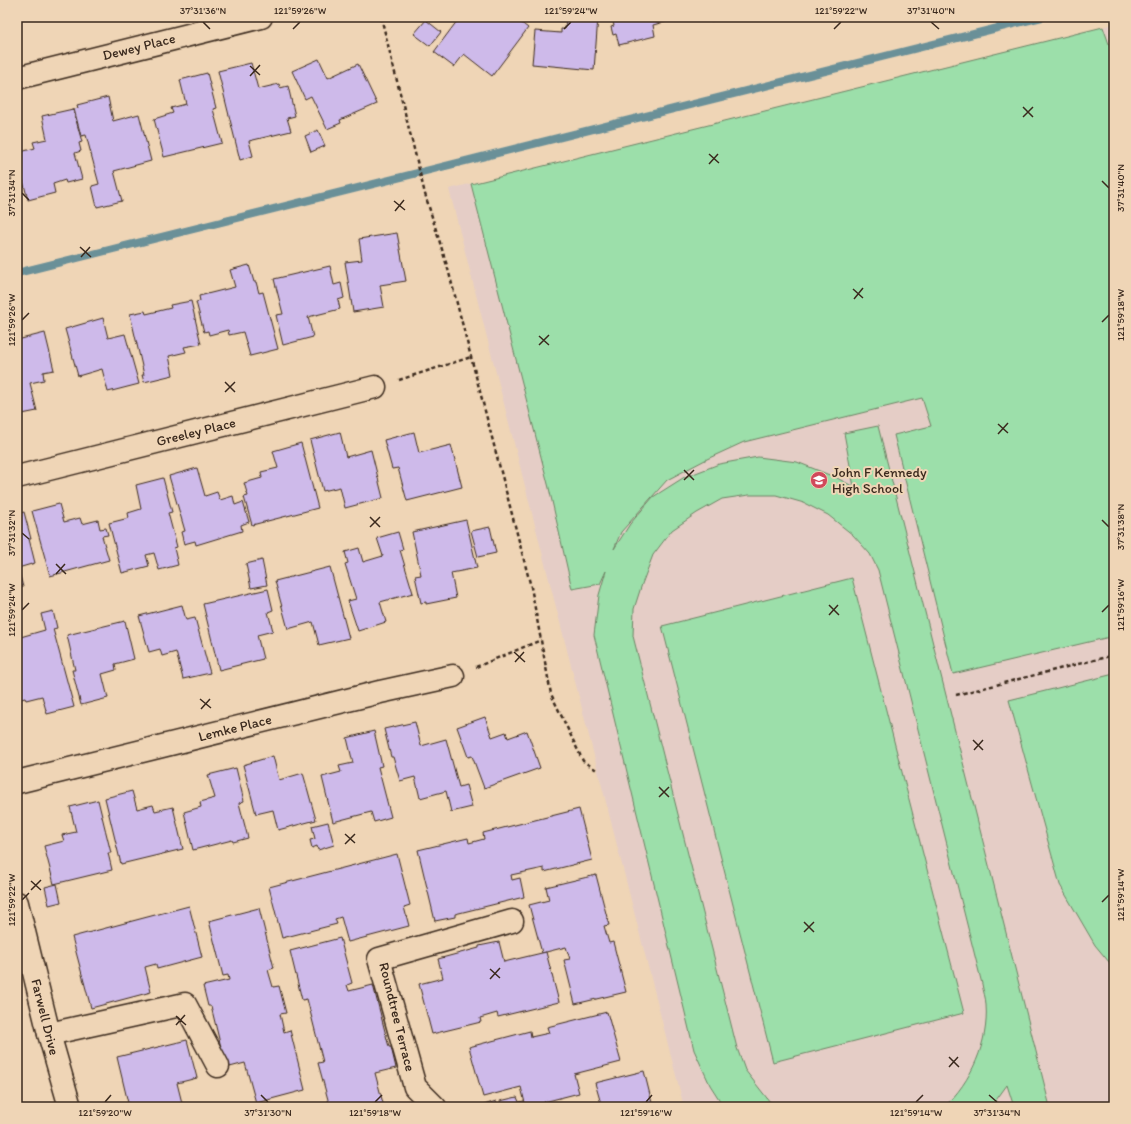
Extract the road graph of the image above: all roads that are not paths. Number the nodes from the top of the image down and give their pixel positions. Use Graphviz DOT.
graph roads {
  1 [pos="261,17"];
  2 [pos="17,78"];
  3 [pos="375,388"];
  4 [pos="17,477"];
  5 [pos="453,676"];
  6 [pos="17,782"];
  7 [pos="17,903"];
  8 [pos="512,921"];
  9 [pos="49,1034"];
  10 [pos="218,1066"];
  11 [pos="70,1107"];
  12 [pos="435,1107"];
  1 -- 2 [label="street, Dewey Place"];
  3 -- 4 [label="street, Greeley Place"];
  5 -- 6 [label="street, Lemke Place"];
  7 -- 9 [label="street, Farwell Drive"];
  8 -- 12 [label="street, Roundtree Terrace"];
  9 -- 10 [label="street"];
  9 -- 11 [label="street, Farwell Drive"];
}
